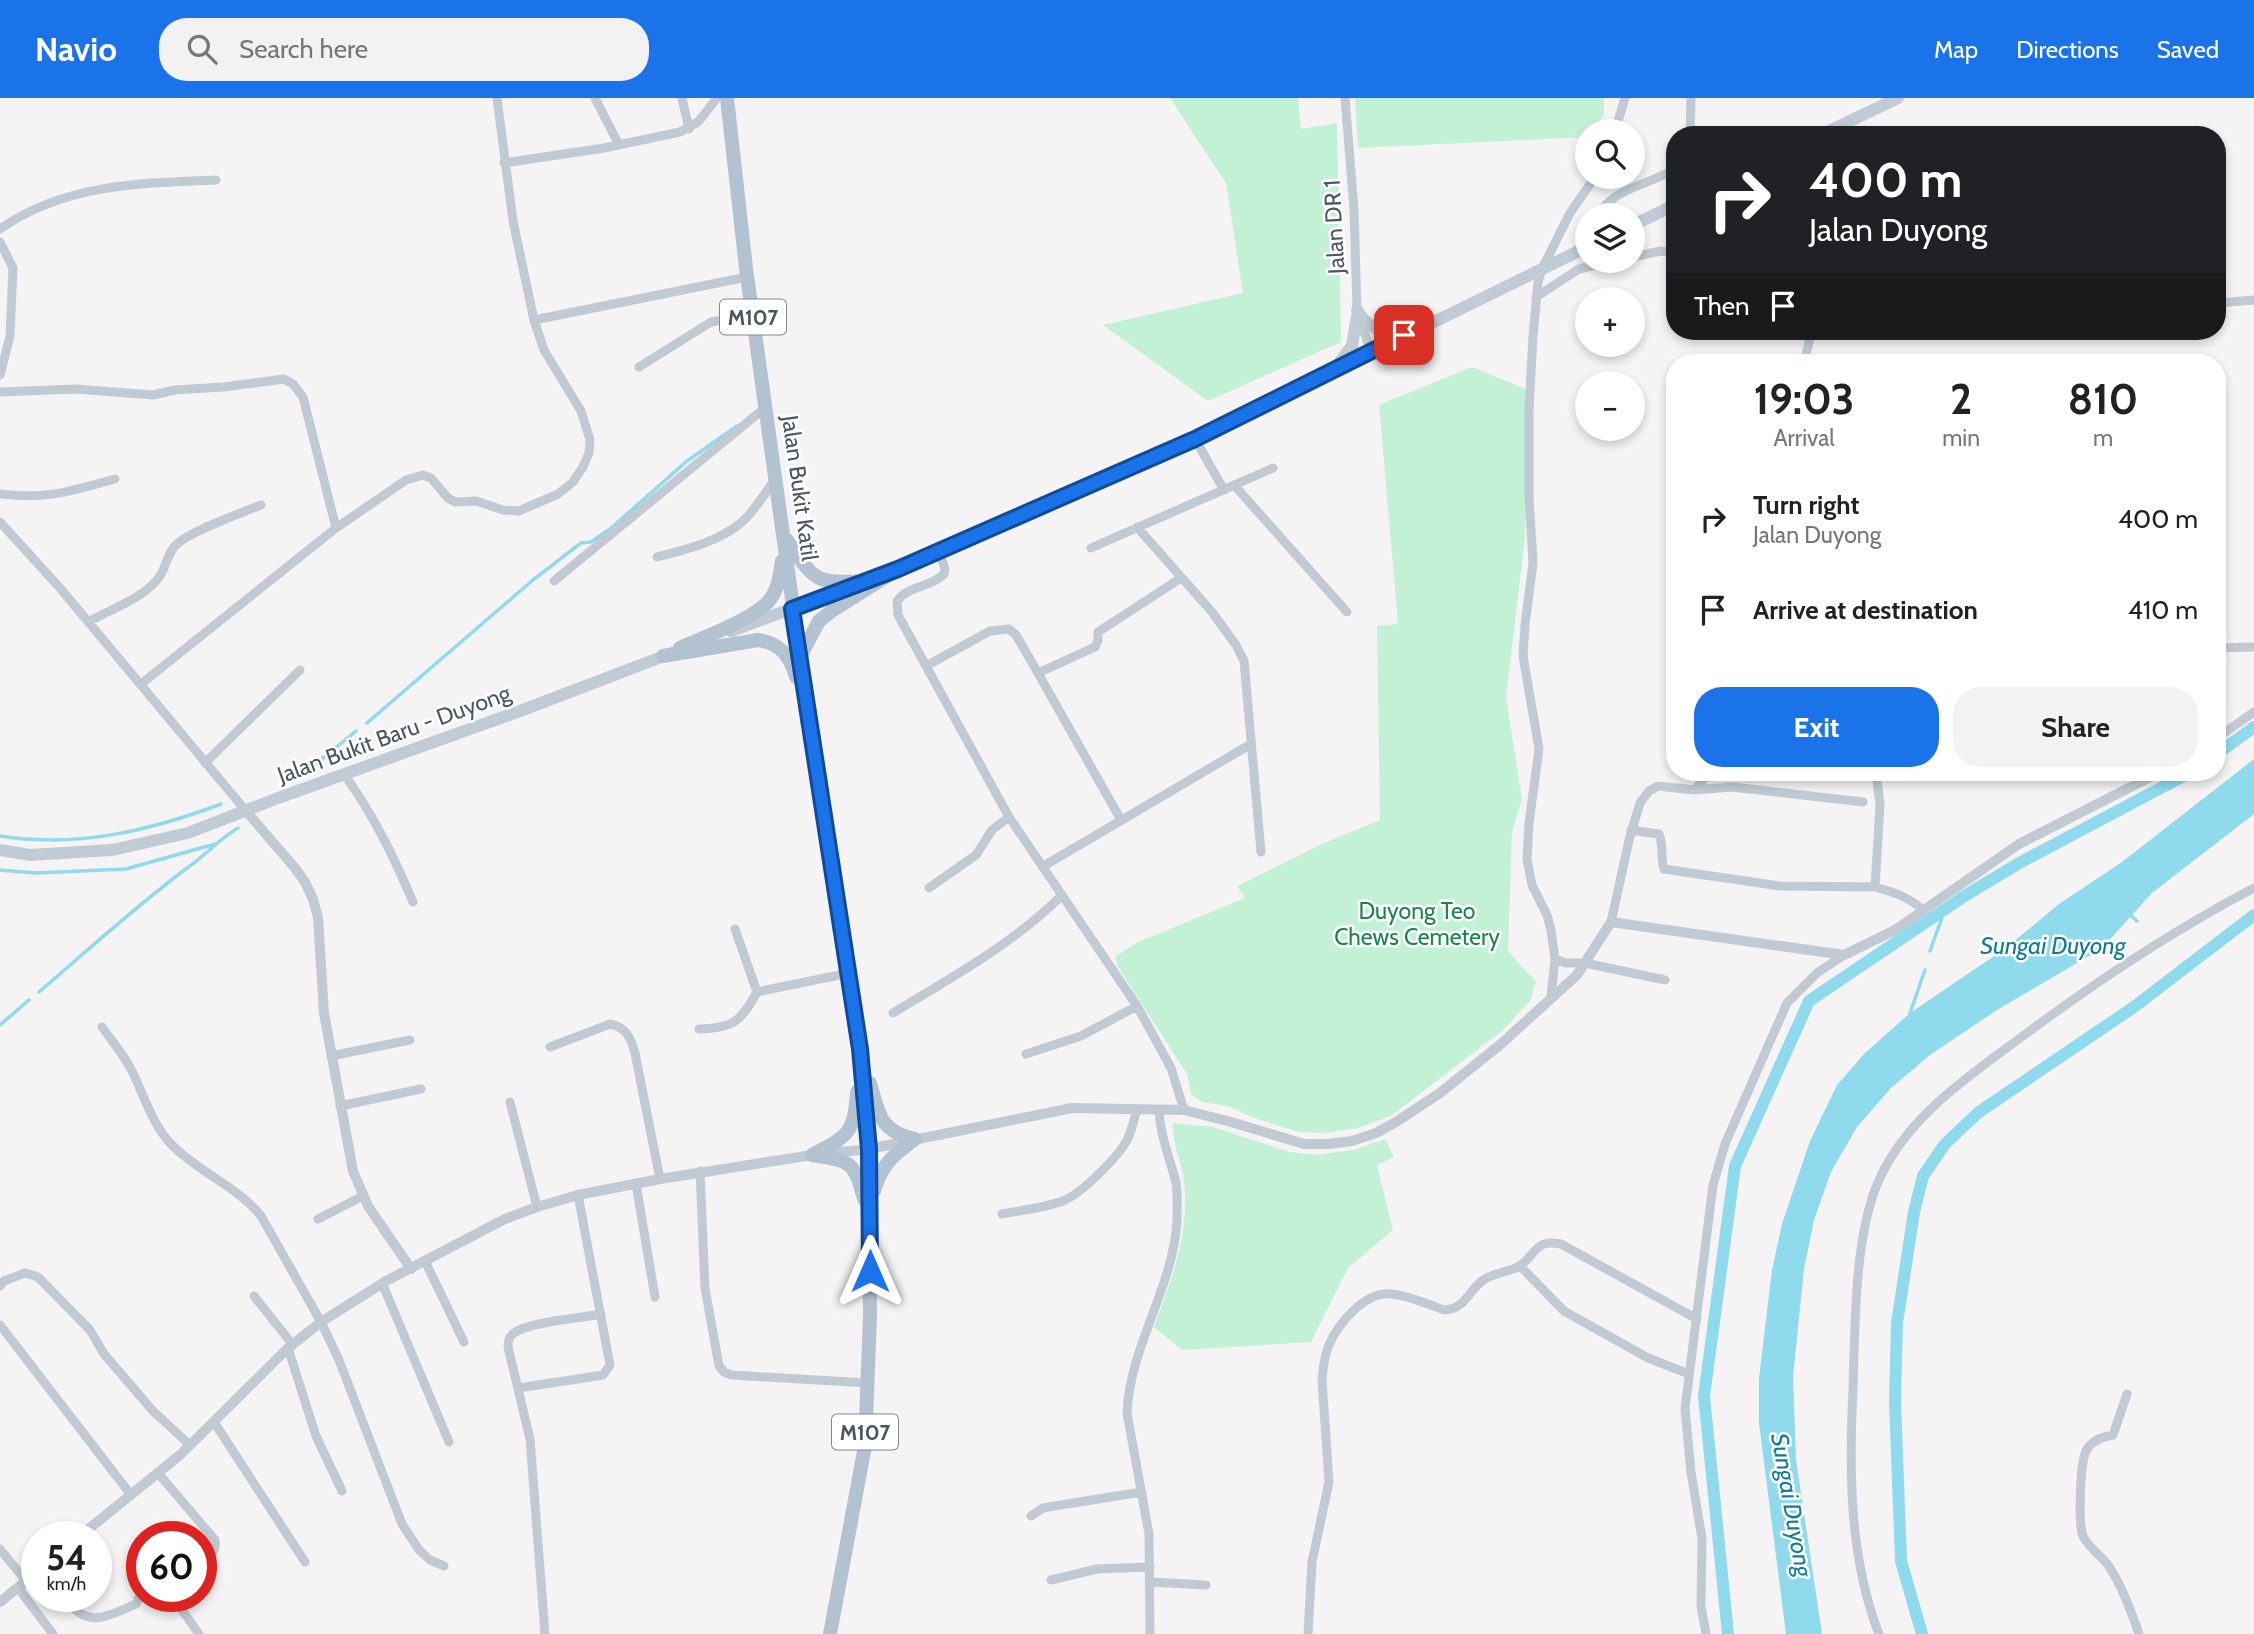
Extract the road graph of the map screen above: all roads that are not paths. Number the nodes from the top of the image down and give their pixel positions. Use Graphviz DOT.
graph roads {
  1 [pos="497,98"];
  2 [pos="595,98"];
  3 [pos="682,98"];
  4 [pos="716,98"];
  5 [pos="727,98"];
  6 [pos="1345,98"];
  7 [pos="1625,98"];
  8 [pos="1691,98"];
  9 [pos="1898,98"];
  10 [pos="1619,119"];
  11 [pos="1690,126"];
  12 [pos="1840,126"];
  13 [pos="689,129"];
  14 [pos="619,145"];
  15 [pos="504,163"];
  16 [pos="1666,173"];
  17 [pos="216,180"];
  18 [pos="1587,189"];
  19 [pos="1607,203"];
  20 [pos="1666,209"];
  21 [pos="1645,219"];
  22 [pos="0,229"];
  23 [pos="0,242"];
  24 [pos="1666,252"];
  25 [pos="1575,253"];
  26 [pos="1645,254"];
  27 [pos="1542,269"];
  28 [pos="1575,272"];
  29 [pos="747,276"];
  30 [pos="1536,297"];
  31 [pos="2254,300"];
  32 [pos="2226,302"];
  33 [pos="1357,313"];
  34 [pos="753,319"];
  35 [pos="534,320"];
  36 [pos="1421,327"];
  37 [pos="1371,353"];
  38 [pos="639,367"];
  39 [pos="1331,372"];
  40 [pos="0,375"];
  41 [pos="0,392"];
  42 [pos="766,407"];
  43 [pos="1195,439"];
  44 [pos="1273,468"];
  45 [pos="776,478"];
  46 [pos="115,479"];
  47 [pos="1234,485"];
  48 [pos="1224,490"];
  49 [pos="0,494"];
  50 [pos="261,505"];
  51 [pos="0,522"];
  52 [pos="1138,527"];
  53 [pos="336,528"];
  54 [pos="785,536"];
  55 [pos="1091,548"];
  56 [pos="939,551"];
  57 [pos="657,557"];
  58 [pos="898,569"];
  59 [pos="1181,578"];
  60 [pos="554,581"];
  61 [pos="869,581"];
  62 [pos="792,609"];
  63 [pos="1347,611"];
  64 [pos="88,622"];
  65 [pos="2254,647"];
  66 [pos="2226,648"];
  67 [pos="663,656"];
  68 [pos="800,657"];
  69 [pos="926,666"];
  70 [pos="300,670"];
  71 [pos="1038,673"];
  72 [pos="141,684"];
  73 [pos="2254,712"];
  74 [pos="808,715"];
  75 [pos="2226,732"];
  76 [pos="1251,744"];
  77 [pos="205,763"];
  78 [pos="344,774"];
  79 [pos="1702,781"];
  80 [pos="1877,781"];
  81 [pos="2142,781"];
  82 [pos="1694,790"];
  83 [pos="1863,802"];
  84 [pos="246,811"];
  85 [pos="1009,817"];
  86 [pos="1122,820"];
  87 [pos="1631,830"];
  88 [pos="0,850"];
  89 [pos="1261,852"];
  90 [pos="1042,867"];
  91 [pos="1875,887"];
  92 [pos="929,888"];
  93 [pos="2254,888"];
  94 [pos="1061,896"];
  95 [pos="413,902"];
  96 [pos="1923,910"];
  97 [pos="1611,922"];
  98 [pos="735,929"];
  99 [pos="1844,955"];
  100 [pos="1555,959"];
  101 [pos="1585,963"];
  102 [pos="849,973"];
  103 [pos="1665,980"];
  104 [pos="757,992"];
  105 [pos="1551,998"];
  106 [pos="1137,1006"];
  107 [pos="892,1013"];
  108 [pos="102,1027"];
  109 [pos="699,1029"];
  110 [pos="410,1040"];
  111 [pos="550,1047"];
  112 [pos="860,1049"];
  113 [pos="1026,1054"];
  114 [pos="331,1056"];
  115 [pos="421,1088"];
  116 [pos="510,1102"];
  117 [pos="340,1106"];
  118 [pos="1137,1109"];
  119 [pos="1159,1110"];
  120 [pos="1184,1110"];
  121 [pos="915,1139"];
  122 [pos="869,1149"];
  123 [pos="812,1155"];
  124 [pos="700,1171"];
  125 [pos="660,1179"];
  126 [pos="636,1184"];
  127 [pos="578,1195"];
  128 [pos="363,1196"];
  129 [pos="870,1202"];
  130 [pos="537,1207"];
  131 [pos="1002,1214"];
  132 [pos="318,1219"];
  133 [pos="871,1228"];
  134 [pos="425,1261"];
  135 [pos="1520,1266"];
  136 [pos="411,1269"];
  137 [pos="382,1283"];
  138 [pos="0,1286"];
  139 [pos="254,1296"];
  140 [pos="655,1297"];
  141 [pos="601,1314"];
  142 [pos="1697,1319"];
  143 [pos="321,1322"];
  144 [pos="0,1325"];
  145 [pos="464,1342"];
  146 [pos="291,1346"];
  147 [pos="1689,1374"];
  148 [pos="867,1383"];
  149 [pos="518,1388"];
  150 [pos="2127,1394"];
  151 [pos="214,1422"];
  152 [pos="449,1442"];
  153 [pos="190,1445"];
  154 [pos="158,1474"];
  155 [pos="342,1491"];
  156 [pos="1142,1492"];
  157 [pos="131,1495"];
  158 [pos="1031,1516"];
  159 [pos="99,1521"];
  160 [pos="199,1521"];
  161 [pos="0,1549"];
  162 [pos="305,1562"];
  163 [pos="444,1566"];
  164 [pos="1150,1567"];
  165 [pos="1051,1580"];
  166 [pos="21,1582"];
  167 [pos="1150,1582"];
  168 [pos="21,1585"];
  169 [pos="1206,1585"];
  170 [pos="0,1602"];
  171 [pos="126,1608"];
  172 [pos="39,1612"];
  173 [pos="78,1612"];
  174 [pos="183,1612"];
  175 [pos="53,1634"];
  176 [pos="198,1634"];
  177 [pos="545,1634"];
  178 [pos="830,1634"];
  179 [pos="1150,1634"];
  180 [pos="1308,1634"];
  181 [pos="1706,1634"];
  182 [pos="1879,1634"];
  183 [pos="2139,1634"];
  1 -- 15 [label="street"];
  2 -- 14 [label="street"];
  3 -- 13 [label="street"];
  4 -- 13 [label="street"];
  5 -- 29 [label="main road, Jalan Bukit Katil / M107"];
  6 -- 33 [label="street, Jalan DR 1"];
  7 -- 10 [label="street"];
  8 -- 11 [label="street"];
  9 -- 12 [label="main road"];
  13 -- 14 [label="street"];
  14 -- 15 [label="street"];
  15 -- 35 [label="street"];
  16 -- 19 [label="street"];
  17 -- 22 [label="street"];
  18 -- 27 [label="street"];
  20 -- 21 [label="main road"];
  23 -- 40 [label="street"];
  24 -- 26 [label="street"];
  25 -- 27 [label="main road, Jalan Bukit Baru - Duyong"];
  27 -- 30 [label="street"];
  27 -- 36 [label="main road, Jalan Bukit Baru - Duyong"];
  28 -- 30 [label="street"];
  29 -- 34 [label="main road, Jalan Bukit Katil / M107"];
  29 -- 35 [label="street"];
  30 -- 100 [label="street"];
  31 -- 32 [label="street"];
  33 -- 36 [label="main road"];
  33 -- 37 [label="street, Jalan DR 1"];
  33 -- 39 [label="main road"];
  34 -- 38 [label="street"];
  34 -- 42 [label="main road, Jalan Bukit Katil / M107"];
  35 -- 53 [label="street"];
  36 -- 37 [label="main road, Jalan Bukit Baru - Duyong"];
  37 -- 39 [label="main road, Jalan Bukit Baru - Duyong"];
  39 -- 43 [label="main road, Jalan Bukit Baru - Duyong"];
  41 -- 53 [label="street"];
  42 -- 45 [label="main road, Jalan Bukit Katil / M107"];
  42 -- 60 [label="street"];
  43 -- 48 [label="street"];
  43 -- 56 [label="main road, Jalan Bukit Baru - Duyong"];
  44 -- 47 [label="street"];
  45 -- 54 [label="main road, Jalan Bukit Katil / M107"];
  45 -- 57 [label="street"];
  46 -- 49 [label="street"];
  47 -- 48 [label="street"];
  47 -- 63 [label="street"];
  48 -- 52 [label="street"];
  50 -- 64 [label="street"];
  51 -- 64 [label="street"];
  52 -- 55 [label="street"];
  52 -- 59 [label="street"];
  53 -- 72 [label="street"];
  54 -- 61 [label="main road"];
  54 -- 62 [label="main road, Jalan Bukit Katil / M107"];
  54 -- 67 [label="main road"];
  56 -- 58 [label="main road, Jalan Bukit Baru - Duyong"];
  56 -- 69 [label="street"];
  58 -- 61 [label="main road, Jalan Bukit Baru - Duyong"];
  58 -- 68 [label="main road"];
  59 -- 71 [label="street"];
  59 -- 76 [label="street"];
  61 -- 62 [label="main road, Jalan Bukit Baru - Duyong"];
  62 -- 67 [label="main road, Jalan Bukit Baru - Duyong"];
  62 -- 68 [label="main road, Jalan Bukit Katil / M107"];
  64 -- 72 [label="street"];
  65 -- 66 [label="street"];
  67 -- 74 [label="main road"];
  67 -- 78 [label="main road, Jalan Bukit Baru - Duyong"];
  68 -- 74 [label="main road, Jalan Bukit Katil / M107"];
  69 -- 71 [label="street"];
  69 -- 85 [label="street"];
  70 -- 77 [label="street"];
  71 -- 86 [label="street"];
  72 -- 77 [label="street"];
  73 -- 75 [label="street"];
  74 -- 102 [label="main road, Jalan Bukit Katil / M107"];
  76 -- 86 [label="street"];
  76 -- 89 [label="street"];
  77 -- 84 [label="street"];
  78 -- 84 [label="main road, Jalan Bukit Baru - Duyong"];
  78 -- 95 [label="street"];
  79 -- 82 [label="street"];
  80 -- 91 [label="street"];
  81 -- 96 [label="street"];
  82 -- 83 [label="street"];
  82 -- 87 [label="street"];
  84 -- 88 [label="main road, Jalan Bukit Baru - Duyong"];
  84 -- 114 [label="street"];
  85 -- 90 [label="street"];
  85 -- 92 [label="street"];
  86 -- 90 [label="street"];
  87 -- 91 [label="street"];
  87 -- 97 [label="street"];
  90 -- 94 [label="street"];
  91 -- 96 [label="street"];
  93 -- 182 [label="street"];
  94 -- 106 [label="street"];
  94 -- 107 [label="street"];
  96 -- 99 [label="street"];
  97 -- 99 [label="street"];
  97 -- 101 [label="street"];
  98 -- 104 [label="street"];
  99 -- 142 [label="street"];
  100 -- 101 [label="street"];
  100 -- 105 [label="street"];
  101 -- 103 [label="street"];
  101 -- 105 [label="street"];
  102 -- 104 [label="street"];
  102 -- 112 [label="main road, Jalan Bukit Katil / M107"];
  104 -- 109 [label="street"];
  105 -- 120 [label="street"];
  106 -- 113 [label="street"];
  106 -- 120 [label="street"];
  108 -- 143 [label="street"];
  110 -- 114 [label="street"];
  111 -- 125 [label="street"];
  112 -- 121 [label="main road"];
  112 -- 122 [label="main road, Jalan Bukit Katil / M107"];
  112 -- 123 [label="main road"];
  114 -- 117 [label="street"];
  115 -- 117 [label="street"];
  116 -- 130 [label="street"];
  117 -- 128 [label="street"];
  118 -- 119 [label="street"];
  118 -- 121 [label="street"];
  118 -- 131 [label="street"];
  119 -- 120 [label="street"];
  119 -- 156 [label="street"];
  121 -- 122 [label="street"];
  121 -- 129 [label="main road"];
  122 -- 123 [label="street"];
  122 -- 129 [label="main road, Jalan Bukit Katil / M107"];
  123 -- 124 [label="street"];
  123 -- 133 [label="main road"];
  124 -- 125 [label="street"];
  124 -- 148 [label="street"];
  125 -- 126 [label="street"];
  126 -- 127 [label="street"];
  126 -- 140 [label="street"];
  127 -- 130 [label="street"];
  127 -- 141 [label="street"];
  128 -- 132 [label="street"];
  128 -- 136 [label="street"];
  129 -- 133 [label="main road, Jalan Bukit Katil / M107"];
  130 -- 134 [label="street"];
  133 -- 148 [label="main road, Jalan Bukit Katil / M107"];
  134 -- 136 [label="street"];
  134 -- 145 [label="street"];
  135 -- 142 [label="street"];
  135 -- 147 [label="street"];
  135 -- 180 [label="street"];
  136 -- 137 [label="street"];
  137 -- 143 [label="street"];
  137 -- 152 [label="street"];
  138 -- 153 [label="street"];
  139 -- 146 [label="street"];
  141 -- 149 [label="street"];
  141 -- 149 [label="street"];
  142 -- 147 [label="street"];
  143 -- 146 [label="street"];
  143 -- 163 [label="street"];
  144 -- 157 [label="street"];
  146 -- 151 [label="street"];
  146 -- 155 [label="street"];
  147 -- 181 [label="street"];
  148 -- 178 [label="main road, Jalan Bukit Katil / M107"];
  149 -- 177 [label="street"];
  150 -- 183 [label="street"];
  151 -- 153 [label="street"];
  151 -- 162 [label="street"];
  153 -- 154 [label="street"];
  154 -- 157 [label="street"];
  154 -- 160 [label="street"];
  156 -- 158 [label="street"];
  156 -- 164 [label="street"];
  157 -- 159 [label="street"];
  161 -- 166 [label="street"];
  164 -- 165 [label="street"];
  164 -- 167 [label="street"];
  167 -- 169 [label="street"];
  167 -- 179 [label="street"];
  168 -- 170 [label="street"];
  171 -- 173 [label="street"];
  172 -- 175 [label="street"];
  174 -- 176 [label="street"];
}
